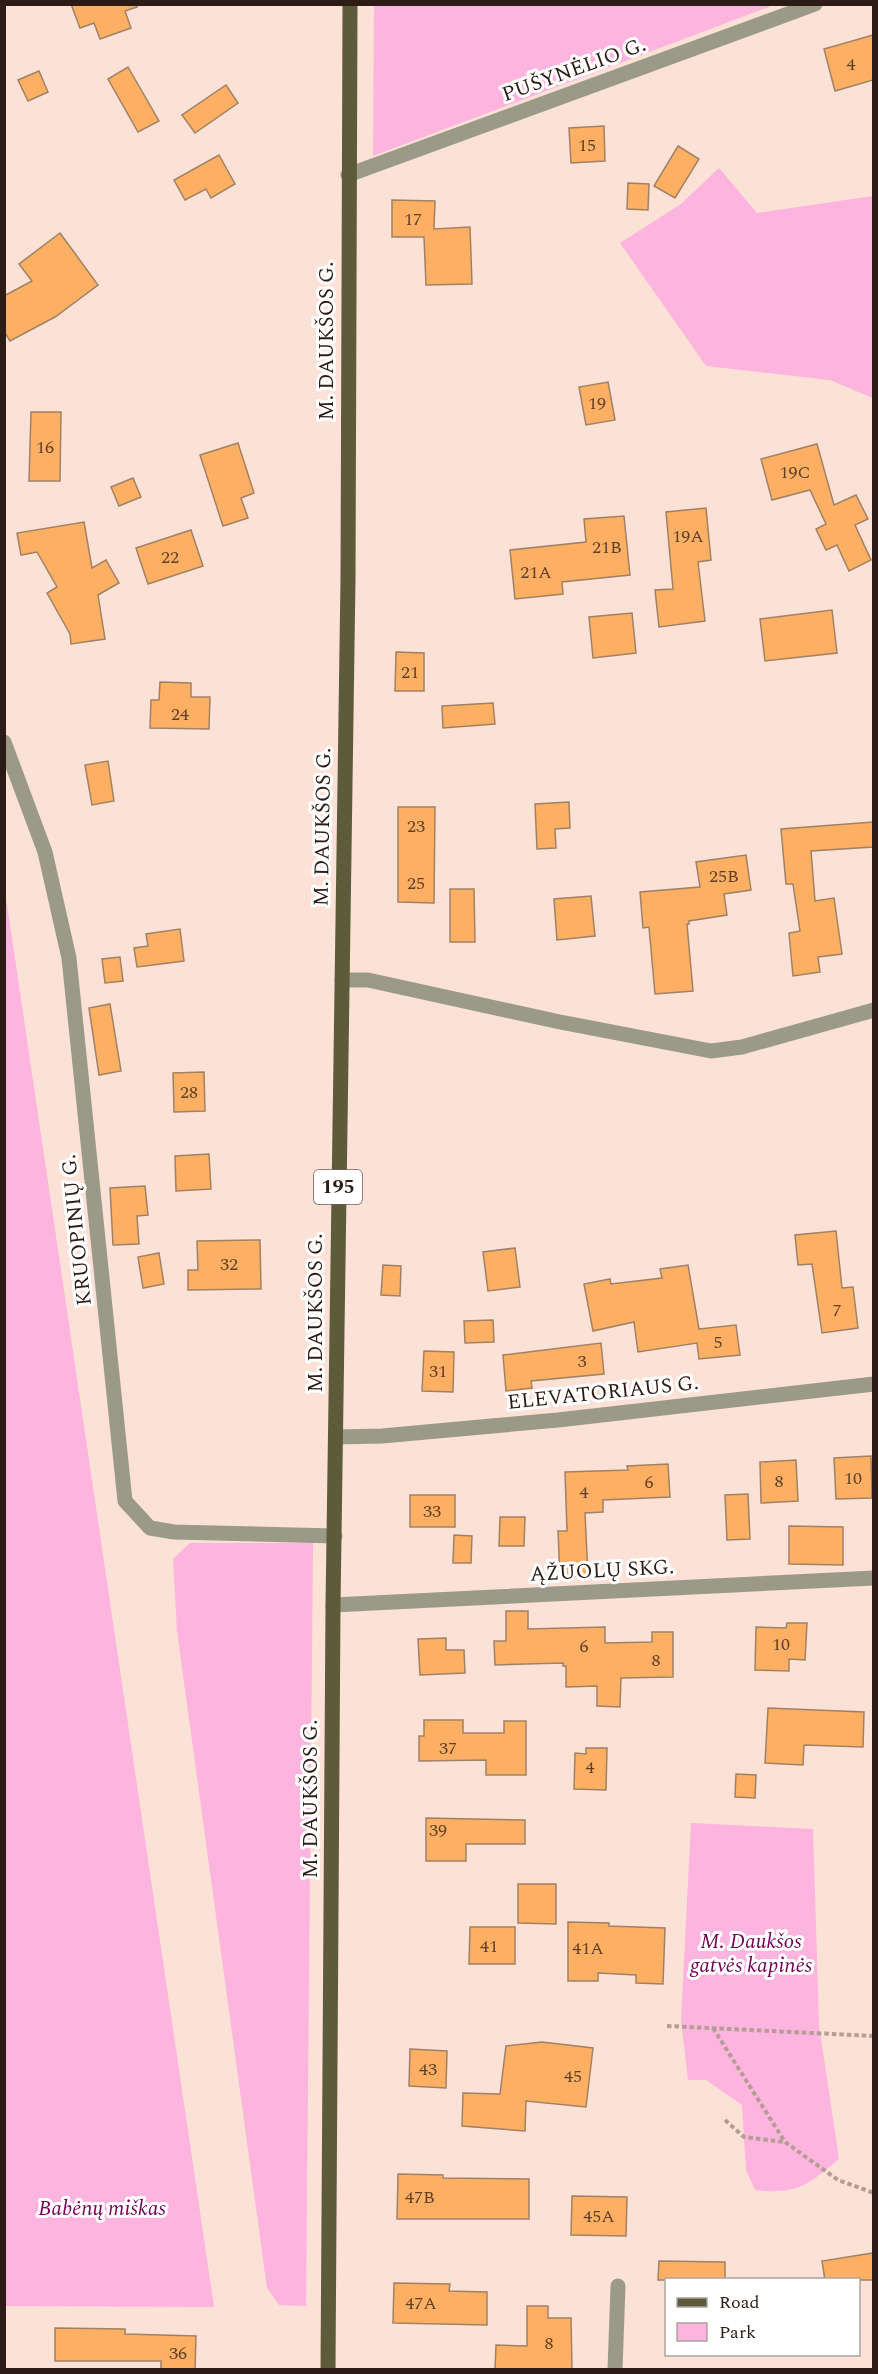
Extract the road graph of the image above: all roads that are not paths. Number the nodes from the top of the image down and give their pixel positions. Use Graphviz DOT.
graph roads {
  1 [pos="350,4"];
  2 [pos="814,4"];
  3 [pos="348,175"];
  4 [pos="4,742"];
  5 [pos="342,980"];
  6 [pos="873,1010"];
  7 [pos="873,1384"];
  8 [pos="336,1437"];
  9 [pos="335,1536"];
  10 [pos="873,1578"];
  11 [pos="333,1605"];
  12 [pos="618,2286"];
  13 [pos="328,2370"];
  14 [pos="615,2370"];
  1 -- 3 [label="main road, M. DAUKŠOS G. / 195"];
  2 -- 3 [label="street, PUŠYNĖLIO G."];
  3 -- 5 [label="main road, M. DAUKŠOS G. / 195"];
  4 -- 9 [label="street, KRUOPINIŲ G."];
  5 -- 6 [label="street"];
  5 -- 8 [label="main road, M. DAUKŠOS G. / 195"];
  7 -- 8 [label="street, ELEVATORIAUS G."];
  8 -- 9 [label="main road, M. DAUKŠOS G. / 195"];
  9 -- 11 [label="main road, M. DAUKŠOS G. / 195"];
  10 -- 11 [label="street, ĄŽUOLŲ SKG."];
  11 -- 13 [label="main road, M. DAUKŠOS G. / 195"];
  12 -- 14 [label="street"];
}
